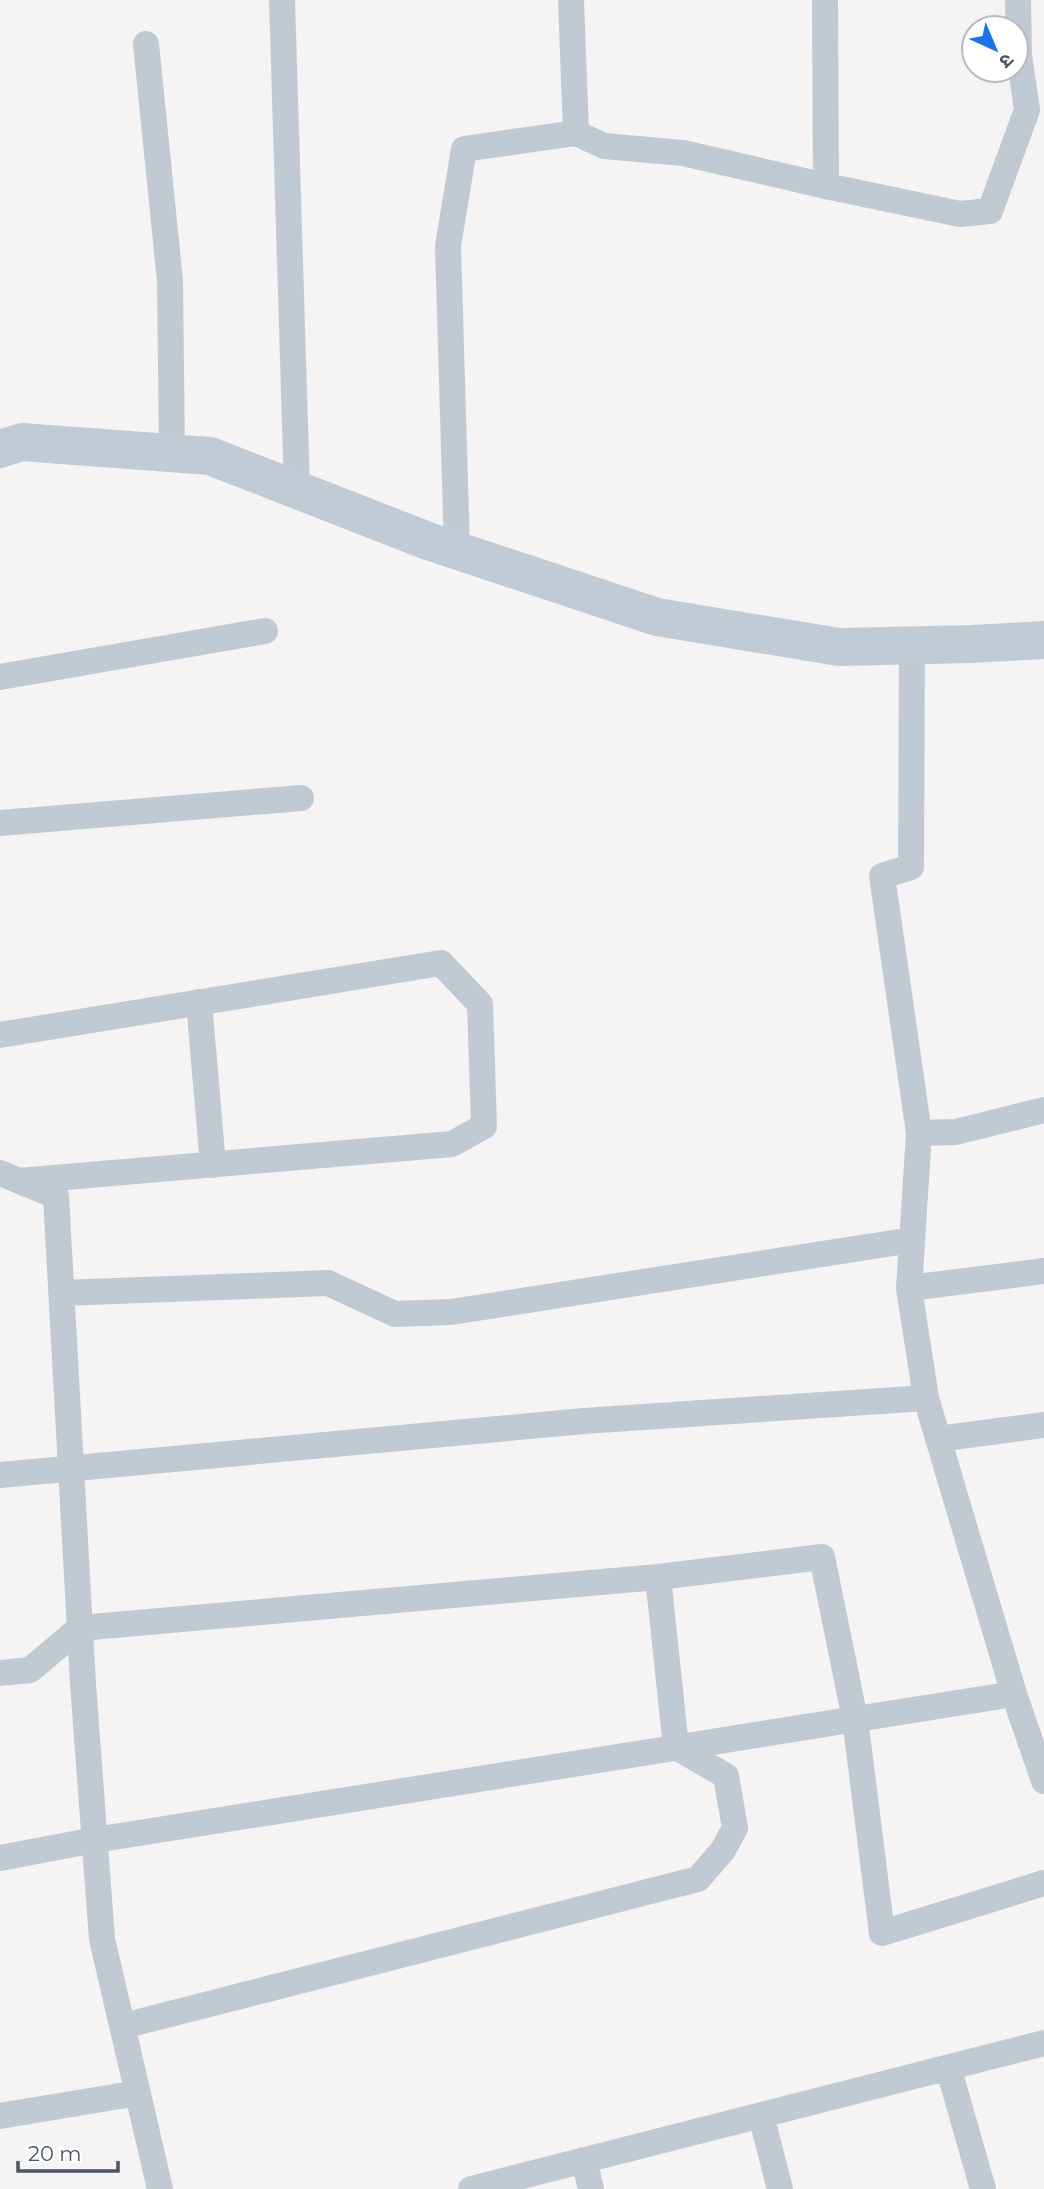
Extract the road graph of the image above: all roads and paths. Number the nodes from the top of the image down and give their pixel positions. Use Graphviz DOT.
graph roads {
  1 [pos="282,0"];
  2 [pos="571,0"];
  3 [pos="825,0"];
  4 [pos="1018,0"];
  5 [pos="146,44"];
  6 [pos="1035,112"];
  7 [pos="576,133"];
  8 [pos="826,186"];
  9 [pos="0,449"];
  10 [pos="172,454"];
  11 [pos="297,490"];
  12 [pos="457,550"];
  13 [pos="265,631"];
  14 [pos="1044,640"];
  15 [pos="912,646"];
  16 [pos="0,677"];
  17 [pos="301,798"];
  18 [pos="0,824"];
  19 [pos="199,1002"];
  20 [pos="0,1035"];
  21 [pos="1044,1110"];
  22 [pos="919,1133"];
  23 [pos="213,1165"];
  24 [pos="10,1177"];
  25 [pos="912,1240"];
  26 [pos="1044,1271"];
  27 [pos="909,1288"];
  28 [pos="62,1293"];
  29 [pos="926,1398"];
  30 [pos="1044,1425"];
  31 [pos="938,1439"];
  32 [pos="71,1469"];
  33 [pos="0,1475"];
  34 [pos="658,1577"];
  35 [pos="80,1628"];
  36 [pos="0,1673"];
  37 [pos="1014,1694"];
  38 [pos="855,1719"];
  39 [pos="676,1747"];
  40 [pos="1044,1782"];
  41 [pos="95,1840"];
  42 [pos="0,1858"];
  43 [pos="1044,1883"];
  44 [pos="123,2026"];
  45 [pos="1044,2043"];
  46 [pos="951,2077"];
  47 [pos="138,2093"];
  48 [pos="761,2115"];
  49 [pos="0,2116"];
  50 [pos="584,2160"];
  51 [pos="160,2189"];
  52 [pos="471,2189"];
  53 [pos="590,2189"];
  54 [pos="780,2189"];
  55 [pos="983,2189"];
  1 -- 11 [label="street"];
  2 -- 7 [label="street"];
  3 -- 8 [label="street"];
  4 -- 6 [label="street"];
  5 -- 10 [label="street"];
  6 -- 8 [label="street"];
  7 -- 8 [label="street"];
  7 -- 12 [label="street"];
  9 -- 10 [label="street"];
  10 -- 11 [label="street"];
  11 -- 12 [label="street"];
  12 -- 15 [label="street"];
  13 -- 16 [label="street"];
  14 -- 15 [label="street"];
  15 -- 22 [label="street"];
  17 -- 18 [label="street"];
  19 -- 20 [label="street"];
  19 -- 23 [label="street"];
  19 -- 23 [label="street"];
  21 -- 22 [label="street"];
  22 -- 25 [label="street"];
  23 -- 24 [label="street"];
  24 -- 28 [label="street"];
  25 -- 27 [label="street"];
  25 -- 28 [label="street"];
  26 -- 27 [label="street"];
  27 -- 29 [label="street"];
  28 -- 32 [label="street"];
  29 -- 31 [label="street"];
  29 -- 32 [label="street"];
  30 -- 31 [label="street"];
  31 -- 37 [label="street"];
  32 -- 33 [label="street"];
  32 -- 35 [label="street"];
  34 -- 35 [label="street"];
  34 -- 38 [label="street"];
  34 -- 39 [label="street"];
  35 -- 36 [label="street"];
  35 -- 41 [label="street"];
  37 -- 38 [label="street"];
  37 -- 40 [label="street"];
  38 -- 39 [label="street"];
  38 -- 43 [label="street"];
  39 -- 41 [label="street"];
  39 -- 44 [label="street"];
  41 -- 42 [label="street"];
  41 -- 44 [label="street"];
  44 -- 47 [label="street"];
  45 -- 48 [label="street"];
  46 -- 55 [label="street"];
  47 -- 49 [label="street"];
  47 -- 51 [label="street"];
  48 -- 50 [label="street"];
  48 -- 54 [label="street"];
  50 -- 52 [label="street"];
  50 -- 53 [label="street"];
}
